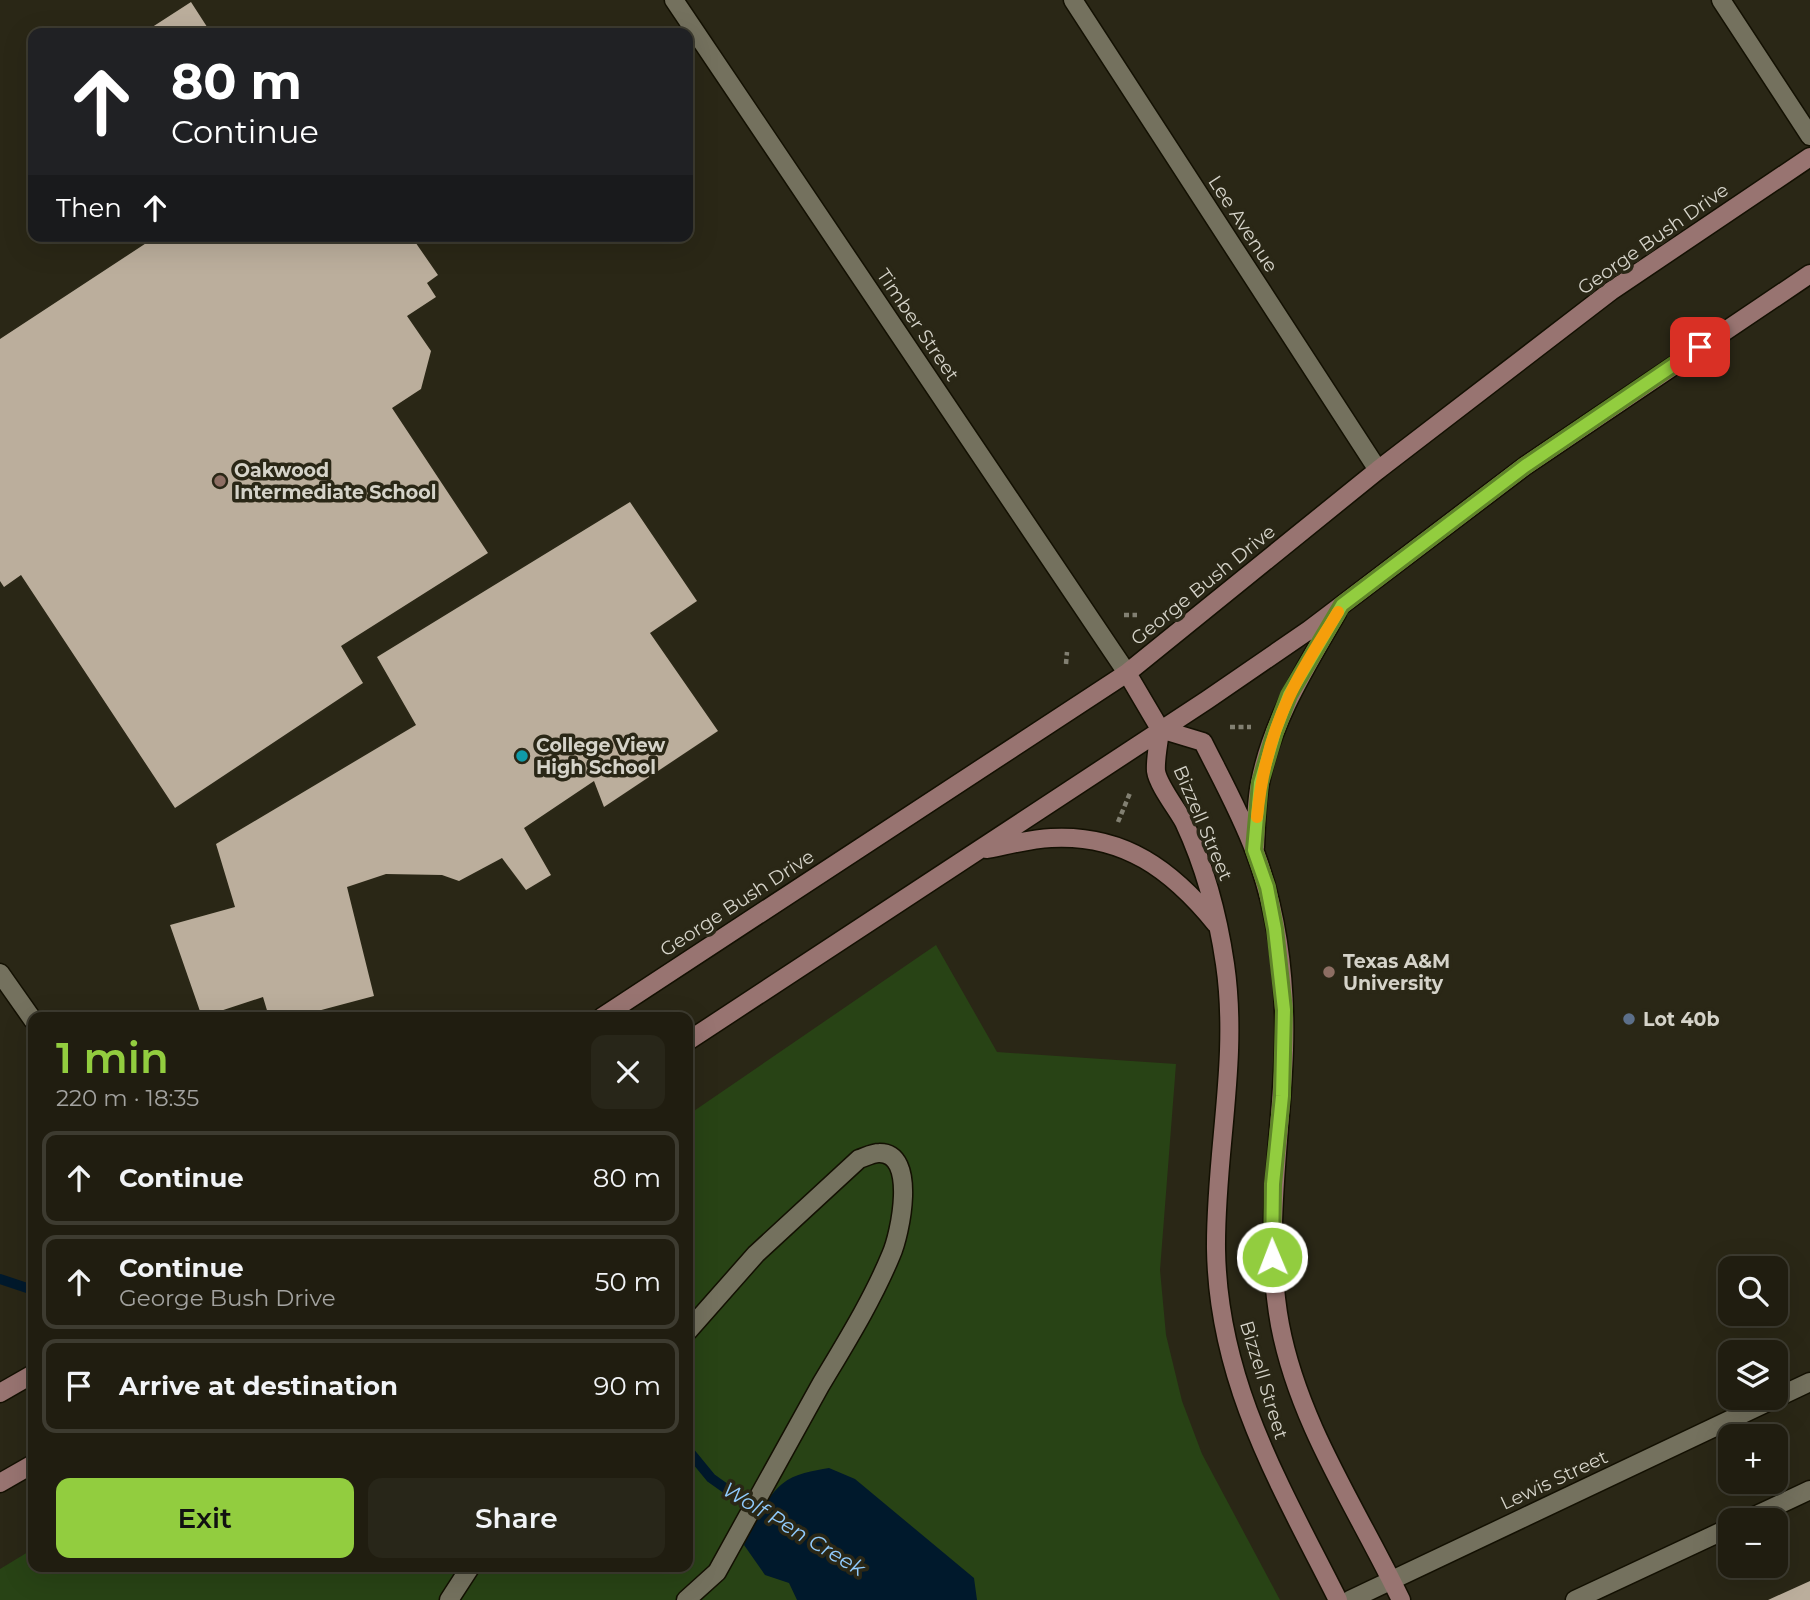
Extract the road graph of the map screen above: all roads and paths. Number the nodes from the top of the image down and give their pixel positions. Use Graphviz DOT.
graph roads {
  1 [pos="674,0"];
  2 [pos="1073,0"];
  3 [pos="1721,0"];
  4 [pos="693,28"];
  5 [pos="693,28"];
  6 [pos="1810,136"];
  7 [pos="1810,158"];
  8 [pos="1810,274"];
  9 [pos="1378,470"];
  10 [pos="1342,605"];
  11 [pos="1124,615"];
  12 [pos="1137,615"];
  13 [pos="1067,652"];
  14 [pos="1066,664"];
  15 [pos="1127,673"];
  16 [pos="1230,727"];
  17 [pos="1258,727"];
  18 [pos="1160,729"];
  19 [pos="1130,793"];
  20 [pos="1115,830"];
  21 [pos="1254,850"];
  22 [pos="977,851"];
  23 [pos="1219,928"];
  24 [pos="0,973"];
  25 [pos="610,1012"];
  26 [pos="28,1013"];
  27 [pos="693,1038"];
  28 [pos="693,1325"];
  29 [pos="28,1377"];
  30 [pos="1810,1382"];
  31 [pos="1788,1392"];
  32 [pos="0,1393"];
  33 [pos="1751,1410"];
  34 [pos="28,1467"];
  35 [pos="0,1483"];
  36 [pos="1810,1490"];
  37 [pos="1772,1508"];
  38 [pos="1718,1533"];
  39 [pos="467,1572"];
  40 [pos="1392,1580"];
  41 [pos="449,1600"];
  42 [pos="686,1600"];
  43 [pos="1338,1600"];
  44 [pos="1350,1600"];
  45 [pos="1401,1600"];
  46 [pos="1575,1600"];
  1 -- 5 [label="street, Timber Street"];
  2 -- 9 [label="street, Lee Avenue"];
  3 -- 6 [label="street"];
  4 -- 15 [label="street, Timber Street"];
  7 -- 9 [label="main road, George Bush Drive"];
  8 -- 10 [label="main road"];
  9 -- 15 [label="main road, George Bush Drive"];
  10 -- 18 [label="main road"];
  10 -- 21 [label="main road"];
  11 -- 12 [label="path"];
  13 -- 14 [label="path"];
  15 -- 18 [label="main road"];
  15 -- 25 [label="main road, George Bush Drive"];
  16 -- 17 [label="path"];
  18 -- 21 [label="main road, Bizzell Street"];
  18 -- 22 [label="main road"];
  18 -- 23 [label="main road, Bizzell Street"];
  19 -- 20 [label="path"];
  21 -- 40 [label="main road, Bizzell Street"];
  22 -- 23 [label="main road"];
  22 -- 27 [label="main road"];
  23 -- 43 [label="main road, Bizzell Street"];
  24 -- 26 [label="street"];
  28 -- 42 [label="street"];
  29 -- 32 [label="main road"];
  30 -- 31 [label="street, Lewis Street"];
  33 -- 40 [label="street, Lewis Street"];
  34 -- 35 [label="main road"];
  36 -- 37 [label="street"];
  38 -- 46 [label="street"];
  39 -- 41 [label="street"];
  40 -- 44 [label="street, Lewis Street"];
  40 -- 45 [label="main road, Bizzell Street"];
}
